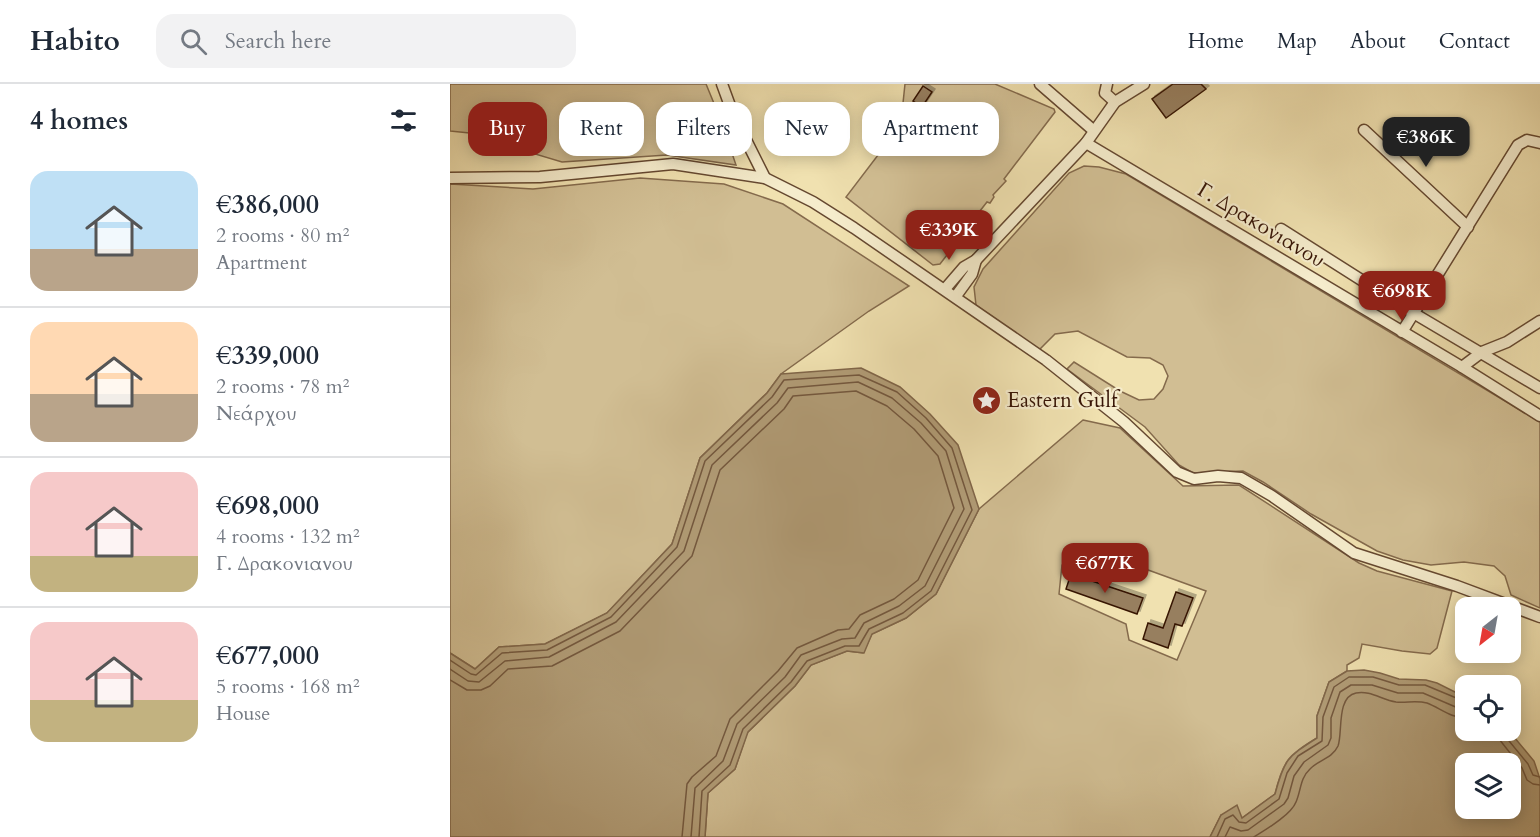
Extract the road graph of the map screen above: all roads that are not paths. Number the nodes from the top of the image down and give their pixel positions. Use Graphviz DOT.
graph roads {
  1 [pos="722,84"];
  2 [pos="1040,84"];
  3 [pos="1107,84"];
  4 [pos="1144,84"];
  5 [pos="1115,102"];
  6 [pos="1093,130"];
  7 [pos="1364,130"];
  8 [pos="1540,142"];
  9 [pos="1086,143"];
  10 [pos="450,178"];
  11 [pos="765,178"];
  12 [pos="1468,227"];
  13 [pos="1281,229"];
  14 [pos="976,260"];
  15 [pos="954,277"];
  16 [pos="932,280"];
  17 [pos="965,286"];
  18 [pos="945,289"];
  19 [pos="956,296"];
  20 [pos="968,305"];
  21 [pos="1415,314"];
  22 [pos="1540,321"];
  23 [pos="1402,332"];
  24 [pos="1482,352"];
  25 [pos="1462,367"];
  26 [pos="1540,388"];
  27 [pos="1540,416"];
  28 [pos="1540,617"];
  1 -- 11 [label="street"];
  2 -- 6 [label="street"];
  3 -- 5 [label="street"];
  4 -- 5 [label="street"];
  5 -- 6 [label="street"];
  6 -- 9 [label="street"];
  7 -- 12 [label="street"];
  8 -- 12 [label="street"];
  9 -- 14 [label="street"];
  9 -- 23 [label="street, Γ. Δρακονιανου"];
  10 -- 11 [label="street"];
  11 -- 16 [label="street"];
  12 -- 21 [label="street"];
  13 -- 21 [label="street"];
  14 -- 15 [label="street"];
  14 -- 17 [label="street"];
  15 -- 16 [label="street"];
  15 -- 18 [label="street"];
  16 -- 18 [label="street"];
  17 -- 19 [label="street"];
  17 -- 20 [label="street"];
  18 -- 19 [label="street"];
  19 -- 20 [label="street"];
  20 -- 28 [label="street"];
  21 -- 23 [label="street"];
  21 -- 24 [label="street"];
  22 -- 24 [label="street"];
  23 -- 25 [label="street, Γ. Δρακονιανου"];
  24 -- 25 [label="street"];
  24 -- 26 [label="street"];
  25 -- 27 [label="street, Γ. Δρακονιανου"];
}
